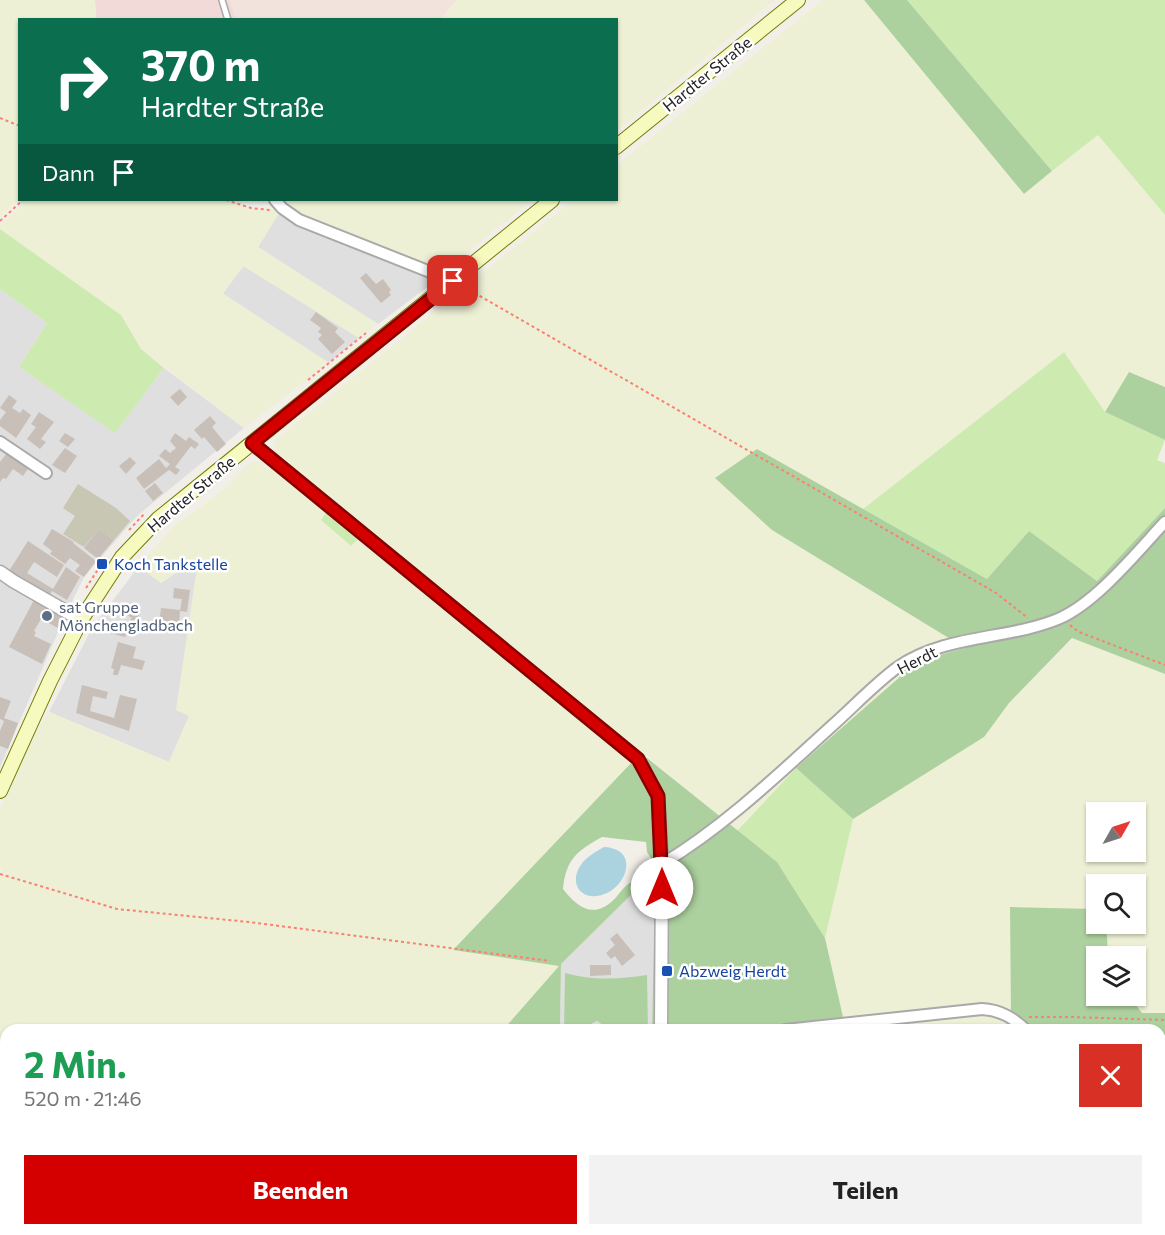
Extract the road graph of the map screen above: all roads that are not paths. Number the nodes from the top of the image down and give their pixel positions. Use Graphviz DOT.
graph roads {
  1 [pos="222,0"];
  2 [pos="798,0"];
  3 [pos="227,18"];
  4 [pos="618,145"];
  5 [pos="551,201"];
  6 [pos="279,204"];
  7 [pos="453,281"];
  8 [pos="0,442"];
  9 [pos="252,443"];
  10 [pos="46,472"];
  11 [pos="1165,522"];
  12 [pos="0,572"];
  13 [pos="81,620"];
  14 [pos="0,791"];
  15 [pos="662,864"];
  16 [pos="661,1024"];
  17 [pos="841,1024"];
  18 [pos="1019,1024"];
  1 -- 3 [label="lane"];
  2 -- 4 [label="main road, Hardter Straße"];
  5 -- 7 [label="main road, Hardter Straße"];
  6 -- 7 [label="street"];
  7 -- 9 [label="main road, Hardter Straße"];
  8 -- 10 [label="street"];
  9 -- 13 [label="main road, Hardter Straße"];
  9 -- 15 [label="street"];
  11 -- 15 [label="street, Herdt"];
  12 -- 13 [label="street"];
  13 -- 14 [label="main road, Hardter Straße"];
  15 -- 16 [label="street"];
  17 -- 18 [label="street"];
}
